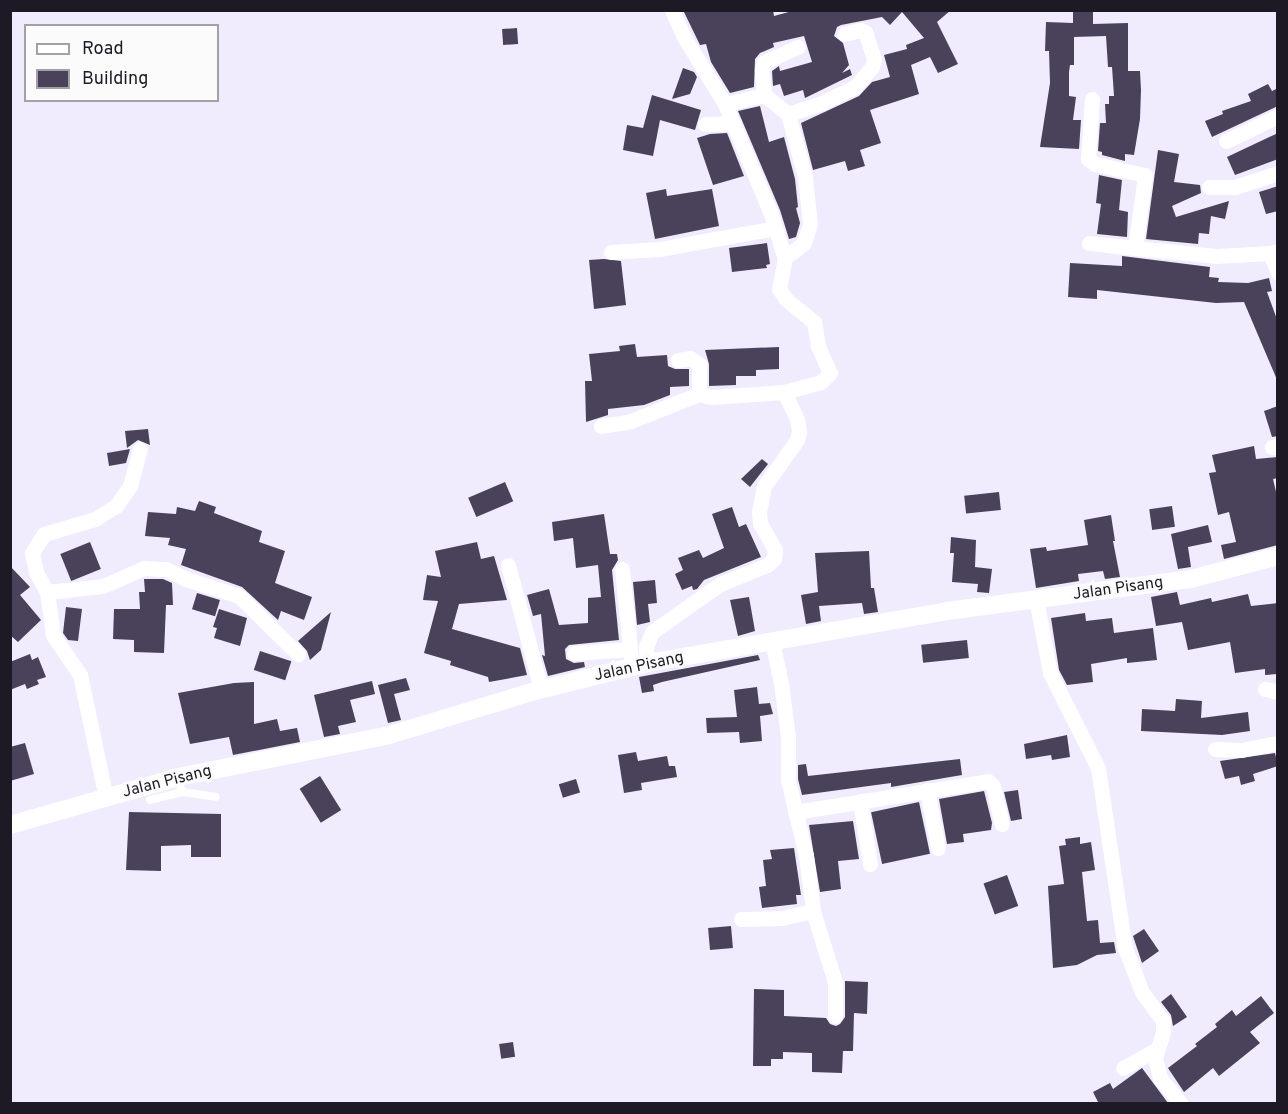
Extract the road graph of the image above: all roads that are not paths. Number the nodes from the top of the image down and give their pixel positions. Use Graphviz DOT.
graph roads {
  1 [pos="672,10"];
  2 [pos="844,34"];
  3 [pos="798,47"];
  4 [pos="764,94"];
  5 [pos="1092,99"];
  6 [pos="725,104"];
  7 [pos="788,114"];
  8 [pos="1278,116"];
  9 [pos="733,123"];
  10 [pos="705,124"];
  11 [pos="1226,141"];
  12 [pos="1278,174"];
  13 [pos="1209,187"];
  14 [pos="775,228"];
  15 [pos="1089,243"];
  16 [pos="1135,248"];
  17 [pos="611,252"];
  18 [pos="1274,252"];
  19 [pos="784,254"];
  20 [pos="1278,273"];
  21 [pos="678,360"];
  22 [pos="784,392"];
  23 [pos="699,394"];
  24 [pos="601,426"];
  25 [pos="140,449"];
  26 [pos="1278,556"];
  27 [pos="508,565"];
  28 [pos="622,569"];
  29 [pos="47,592"];
  30 [pos="1036,599"];
  31 [pos="772,641"];
  32 [pos="630,649"];
  33 [pos="574,653"];
  34 [pos="298,654"];
  35 [pos="639,665"];
  36 [pos="541,689"];
  37 [pos="1278,743"];
  38 [pos="1215,749"];
  39 [pos="180,784"];
  40 [pos="927,790"];
  41 [pos="216,797"];
  42 [pos="106,798"];
  43 [pos="150,800"];
  44 [pos="860,801"];
  45 [pos="795,812"];
  46 [pos="1002,824"];
  47 [pos="10,825"];
  48 [pos="938,848"];
  49 [pos="870,864"];
  50 [pos="813,911"];
  51 [pos="741,919"];
  52 [pos="835,1016"];
  53 [pos="1155,1050"];
  54 [pos="1123,1068"];
  55 [pos="1181,1104"];
  1 -- 6 [label="street"];
  2 -- 7 [label="street"];
  3 -- 4 [label="street"];
  4 -- 6 [label="street"];
  4 -- 7 [label="street"];
  5 -- 16 [label="street"];
  6 -- 9 [label="street"];
  7 -- 19 [label="street"];
  8 -- 11 [label="street"];
  9 -- 10 [label="street"];
  9 -- 14 [label="street"];
  12 -- 13 [label="street"];
  14 -- 17 [label="street"];
  14 -- 19 [label="street"];
  15 -- 16 [label="street"];
  16 -- 18 [label="street"];
  18 -- 20 [label="street"];
  19 -- 22 [label="street"];
  21 -- 23 [label="street"];
  22 -- 23 [label="street"];
  22 -- 35 [label="street"];
  23 -- 24 [label="street"];
  25 -- 29 [label="street"];
  26 -- 30 [label="street, Jalan Pisang"];
  27 -- 36 [label="street"];
  28 -- 32 [label="street"];
  29 -- 34 [label="street"];
  29 -- 42 [label="street"];
  30 -- 31 [label="street, Jalan Pisang"];
  30 -- 53 [label="street"];
  31 -- 35 [label="street, Jalan Pisang"];
  31 -- 45 [label="street"];
  32 -- 33 [label="street"];
  32 -- 35 [label="street"];
  35 -- 36 [label="street, Jalan Pisang"];
  36 -- 39 [label="street, Jalan Pisang"];
  37 -- 38 [label="street"];
  39 -- 41 [label="lane"];
  39 -- 42 [label="street, Jalan Pisang"];
  39 -- 43 [label="lane"];
  40 -- 44 [label="street"];
  40 -- 46 [label="street"];
  40 -- 48 [label="street"];
  42 -- 47 [label="street, Jalan Pisang"];
  44 -- 45 [label="street"];
  44 -- 49 [label="street"];
  45 -- 50 [label="street"];
  50 -- 51 [label="street"];
  50 -- 52 [label="street"];
  53 -- 54 [label="street"];
  53 -- 55 [label="street"];
}
